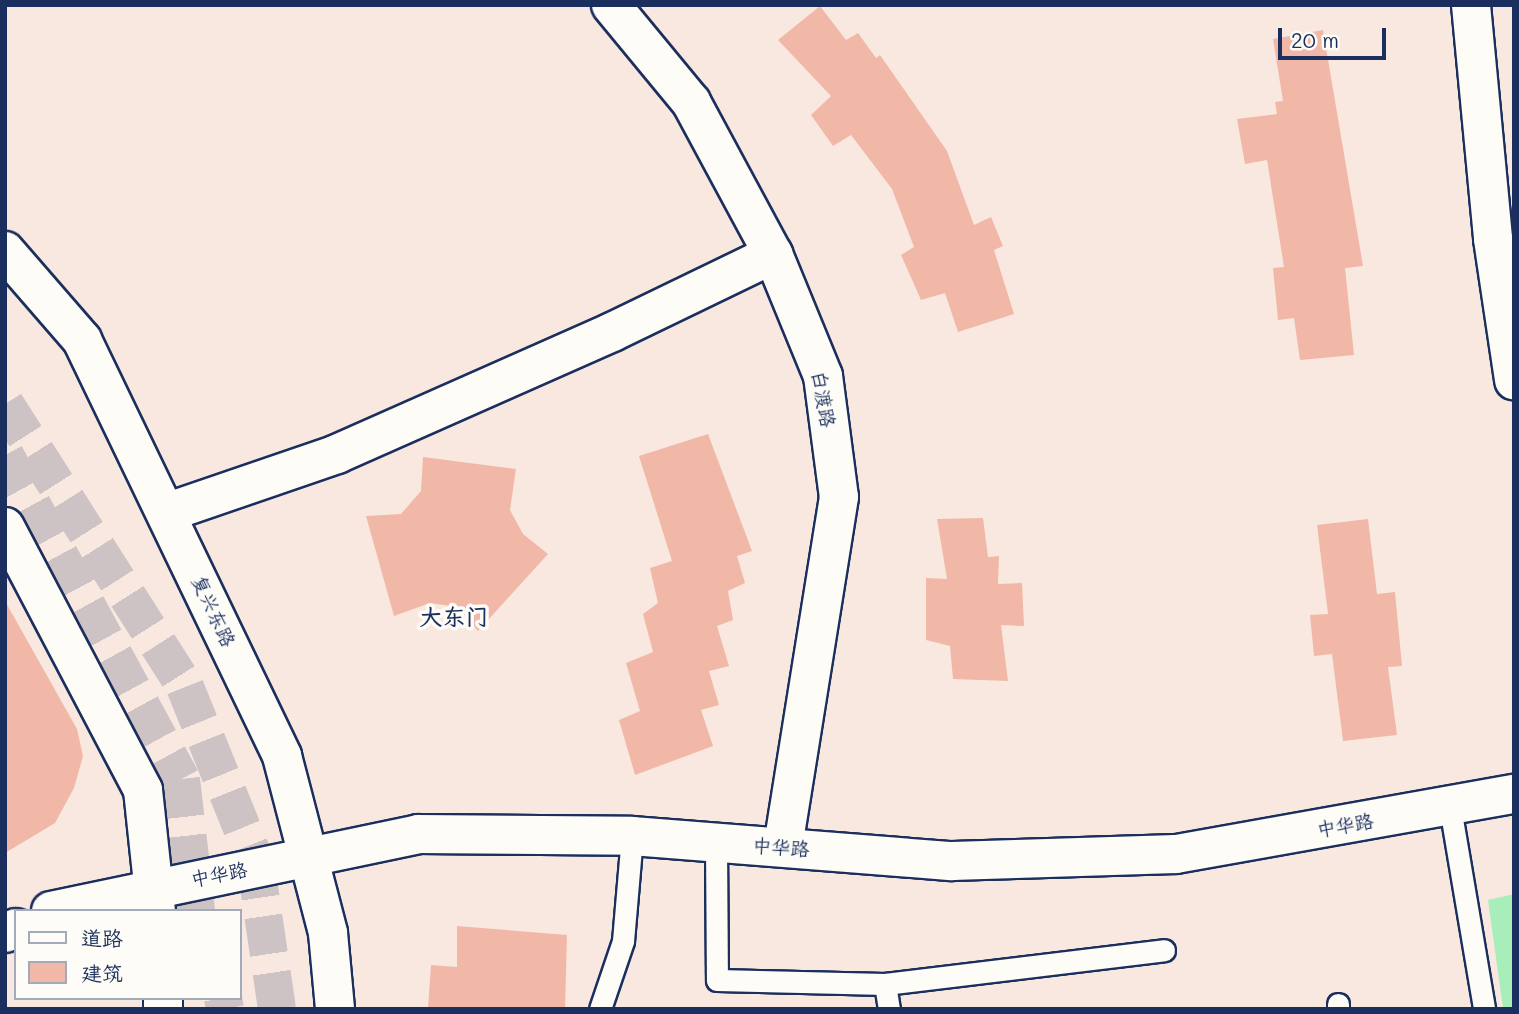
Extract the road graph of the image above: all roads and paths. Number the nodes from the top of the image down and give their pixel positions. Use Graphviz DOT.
graph roads {
  1 [pos="611,5"];
  2 [pos="1472,22"];
  3 [pos="5,251"];
  4 [pos="773,254"];
  5 [pos="1514,380"];
  6 [pos="168,512"];
  7 [pos="5,527"];
  8 [pos="1514,794"];
  9 [pos="1450,807"];
  10 [pos="632,836"];
  11 [pos="716,843"];
  12 [pos="783,846"];
  13 [pos="308,856"];
  14 [pos="155,899"];
  15 [pos="68,909"];
  16 [pos="1164,950"];
  17 [pos="885,984"];
  18 [pos="605,1007"];
  19 [pos="335,1009"];
  20 [pos="889,1009"];
  21 [pos="1484,1009"];
  1 -- 4 [label="street, 白渡路"];
  2 -- 5 [label="street"];
  3 -- 6 [label="street, 复兴东路"];
  4 -- 6 [label="street"];
  4 -- 12 [label="street, 白渡路"];
  6 -- 13 [label="street, 复兴东路"];
  7 -- 14 [label="street"];
  8 -- 9 [label="street, 中华路"];
  9 -- 12 [label="street, 中华路"];
  9 -- 21 [label="lane"];
  10 -- 11 [label="street, 中华路"];
  10 -- 13 [label="street, 中华路"];
  10 -- 18 [label="lane"];
  11 -- 12 [label="street, 中华路"];
  11 -- 17 [label="lane"];
  13 -- 14 [label="street, 中华路"];
  13 -- 19 [label="street, 复兴东路"];
  14 -- 15 [label="street, 中华路"];
  16 -- 17 [label="lane"];
  17 -- 20 [label="lane"];
}
